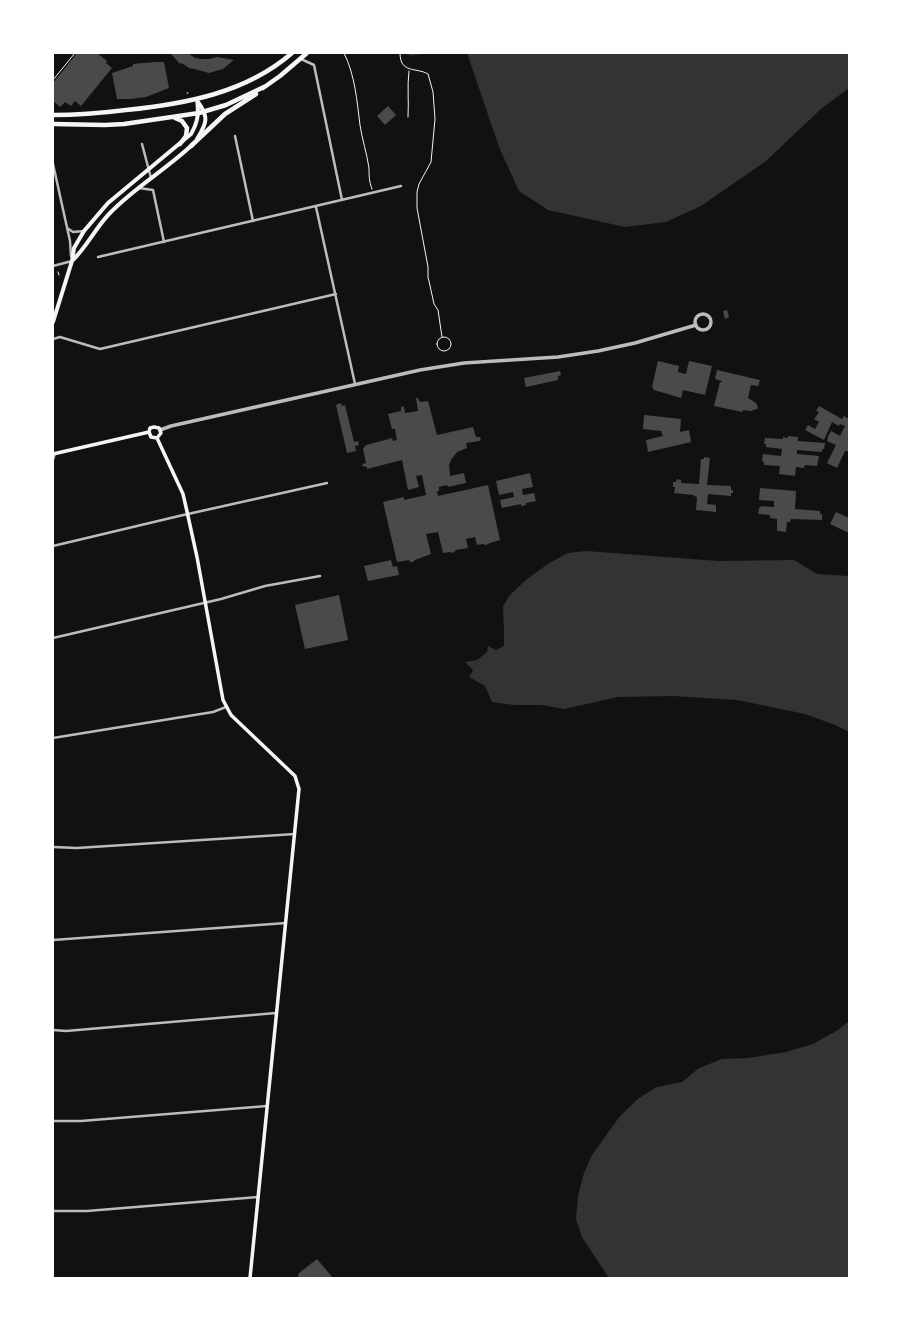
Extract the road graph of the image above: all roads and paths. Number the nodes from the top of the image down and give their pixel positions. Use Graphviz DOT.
graph roads {
  1 [pos="75,53"];
  2 [pos="292,53"];
  3 [pos="307,53"];
  4 [pos="344,53"];
  5 [pos="400,53"];
  6 [pos="301,59"];
  7 [pos="410,70"];
  8 [pos="53,80"];
  9 [pos="266,86"];
  10 [pos="197,99"];
  11 [pos="205,112"];
  12 [pos="199,113"];
  13 [pos="53,115"];
  14 [pos="171,117"];
  15 [pos="408,117"];
  16 [pos="53,124"];
  17 [pos="236,136"];
  18 [pos="142,144"];
  19 [pos="180,144"];
  20 [pos="191,146"];
  21 [pos="53,164"];
  22 [pos="149,169"];
  23 [pos="151,178"];
  24 [pos="401,186"];
  25 [pos="139,188"];
  26 [pos="373,192"];
  27 [pos="342,200"];
  28 [pos="316,206"];
  29 [pos="253,221"];
  30 [pos="66,227"];
  31 [pos="84,231"];
  32 [pos="164,242"];
  33 [pos="98,257"];
  34 [pos="72,261"];
  35 [pos="53,266"];
  36 [pos="58,272"];
  37 [pos="59,276"];
  38 [pos="336,294"];
  39 [pos="53,322"];
  40 [pos="696,325"];
  41 [pos="442,337"];
  42 [pos="53,339"];
  43 [pos="355,384"];
  44 [pos="160,430"];
  45 [pos="149,432"];
  46 [pos="157,438"];
  47 [pos="54,454"];
  48 [pos="53,461"];
  49 [pos="327,483"];
  50 [pos="188,514"];
  51 [pos="53,546"];
  52 [pos="320,576"];
  53 [pos="205,602"];
  54 [pos="53,638"];
  55 [pos="226,707"];
  56 [pos="53,738"];
  57 [pos="295,834"];
  58 [pos="53,847"];
  59 [pos="286,924"];
  60 [pos="53,940"];
  61 [pos="276,1013"];
  62 [pos="53,1030"];
  63 [pos="267,1106"];
  64 [pos="53,1121"];
  65 [pos="258,1197"];
  66 [pos="53,1211"];
  67 [pos="250,1278"];
  1 -- 8 [label="path"];
  2 -- 10 [label="highway"];
  3 -- 6 [label="highway"];
  4 -- 26 [label="path"];
  5 -- 7 [label="path"];
  6 -- 9 [label="highway"];
  6 -- 27 [label="street"];
  7 -- 15 [label="path"];
  7 -- 41 [label="path"];
  9 -- 11 [label="highway"];
  9 -- 20 [label="highway"];
  10 -- 11 [label="main road"];
  10 -- 12 [label="main road"];
  10 -- 13 [label="highway"];
  11 -- 12 [label="highway"];
  11 -- 20 [label="main road"];
  12 -- 14 [label="highway"];
  12 -- 19 [label="main road"];
  14 -- 16 [label="highway"];
  14 -- 19 [label="highway"];
  17 -- 29 [label="street"];
  18 -- 22 [label="street"];
  19 -- 22 [label="main road"];
  20 -- 23 [label="main road"];
  21 -- 30 [label="street"];
  22 -- 23 [label="street"];
  22 -- 31 [label="main road"];
  23 -- 25 [label="main road"];
  24 -- 26 [label="street"];
  25 -- 32 [label="street"];
  25 -- 34 [label="main road"];
  26 -- 27 [label="street"];
  27 -- 28 [label="street"];
  28 -- 29 [label="street"];
  28 -- 38 [label="street"];
  29 -- 32 [label="street"];
  30 -- 31 [label="street"];
  30 -- 34 [label="street"];
  31 -- 34 [label="main road"];
  32 -- 33 [label="street"];
  34 -- 35 [label="street"];
  34 -- 39 [label="main road"];
  36 -- 37 [label="path"];
  38 -- 42 [label="street"];
  38 -- 43 [label="street"];
  40 -- 40 [label="street"];
  40 -- 43 [label="street"];
  41 -- 41 [label="path"];
  43 -- 44 [label="street"];
  44 -- 45 [label="main road"];
  44 -- 46 [label="main road"];
  45 -- 46 [label="main road"];
  45 -- 47 [label="main road"];
  46 -- 50 [label="main road"];
  47 -- 48 [label="lane"];
  49 -- 50 [label="street"];
  50 -- 51 [label="street"];
  50 -- 53 [label="main road"];
  52 -- 53 [label="street"];
  53 -- 54 [label="street"];
  53 -- 55 [label="main road"];
  55 -- 56 [label="street"];
  55 -- 57 [label="main road"];
  57 -- 58 [label="street"];
  57 -- 59 [label="main road"];
  59 -- 60 [label="street"];
  59 -- 61 [label="main road"];
  61 -- 62 [label="street"];
  61 -- 63 [label="main road"];
  63 -- 64 [label="street"];
  63 -- 65 [label="main road"];
  65 -- 66 [label="street"];
  65 -- 67 [label="main road"];
}
